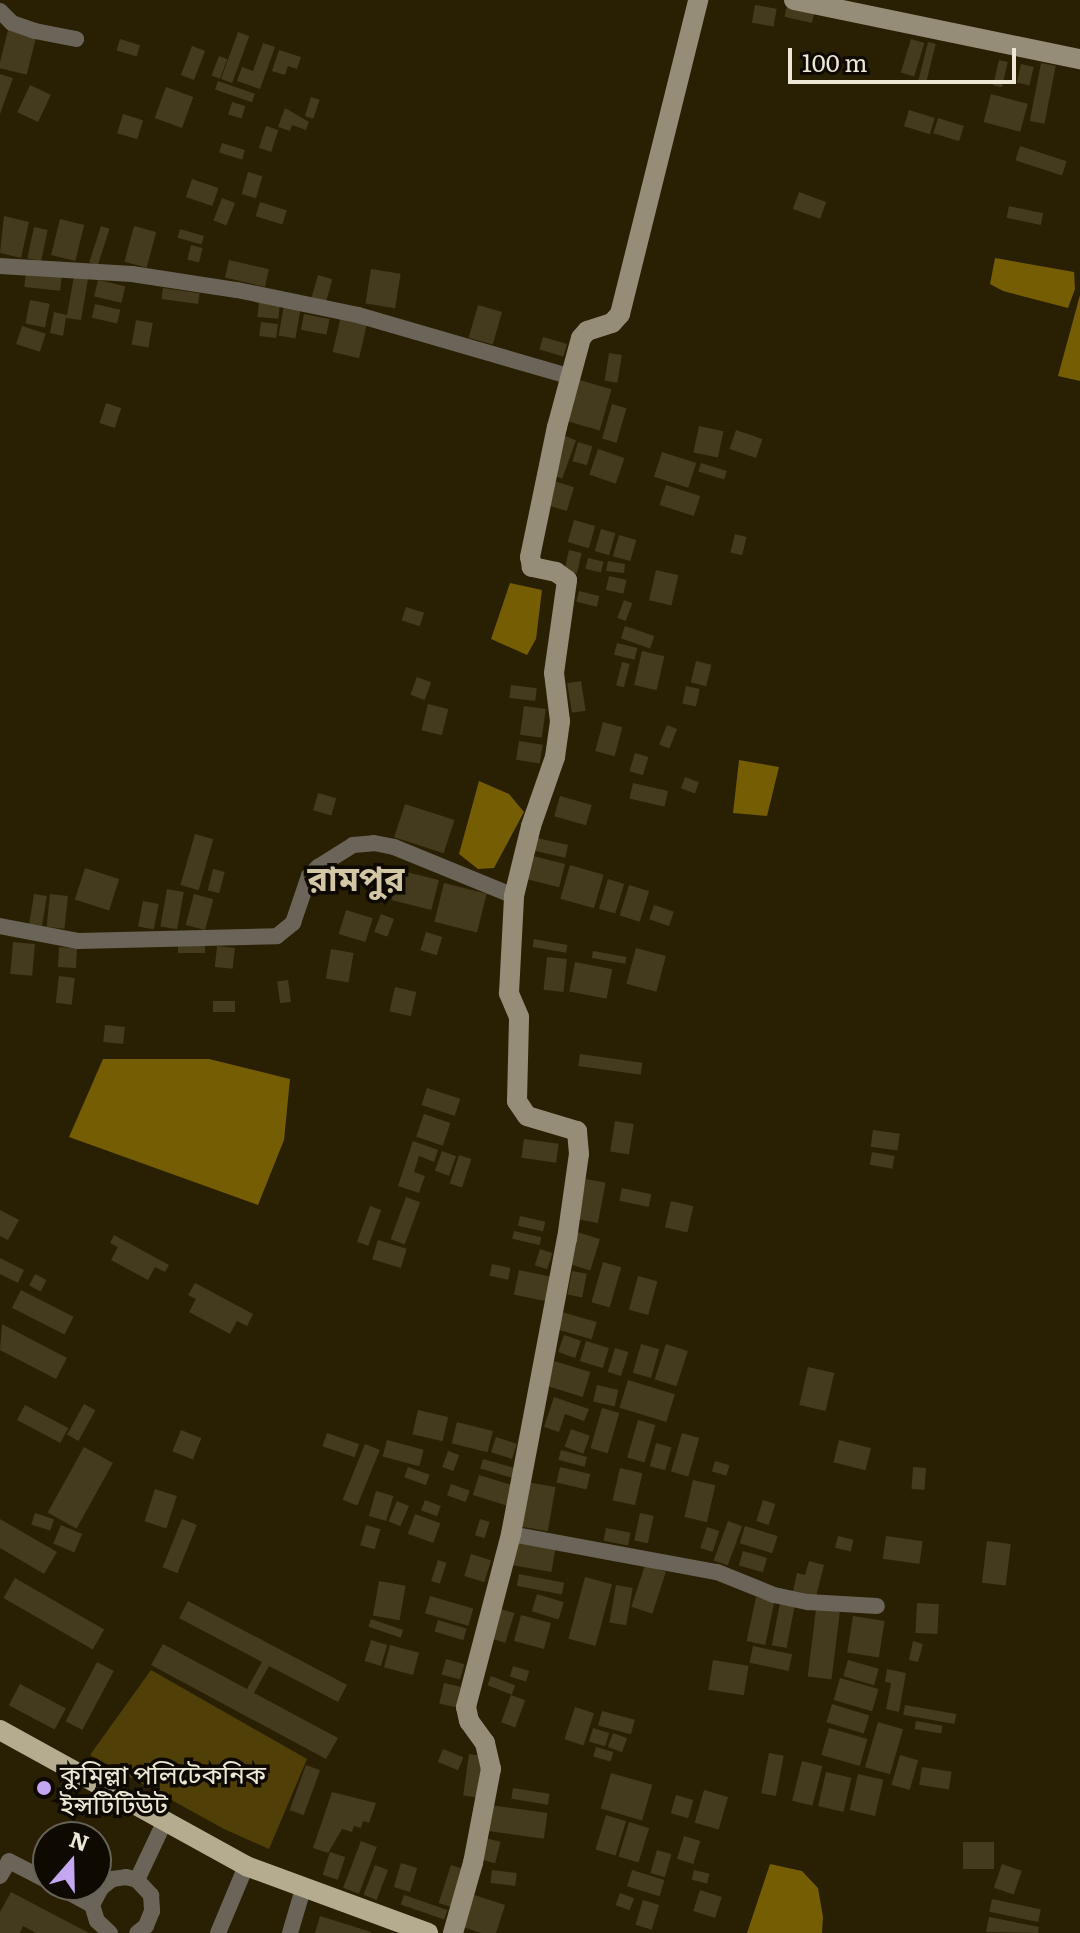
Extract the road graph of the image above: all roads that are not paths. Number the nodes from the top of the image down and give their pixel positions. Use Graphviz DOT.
graph roads {
  1 [pos="698,0"];
  2 [pos="794,0"];
  3 [pos="0,11"];
  4 [pos="76,39"];
  5 [pos="1080,59"];
  6 [pos="0,266"];
  7 [pos="571,377"];
  8 [pos="514,896"];
  9 [pos="0,926"];
  10 [pos="511,1534"];
  11 [pos="877,1606"];
  12 [pos="0,1730"];
  13 [pos="164,1823"];
  14 [pos="4,1858"];
  15 [pos="246,1866"];
  16 [pos="32,1873"];
  17 [pos="0,1876"];
  18 [pos="137,1880"];
  19 [pos="303,1889"];
  20 [pos="85,1901"];
  21 [pos="92,1905"];
  22 [pos="110,1933"];
  23 [pos="137,1933"];
  24 [pos="218,1933"];
  25 [pos="290,1933"];
  26 [pos="428,1933"];
  27 [pos="453,1933"];
  1 -- 7 [label="main road"];
  2 -- 5 [label="main road"];
  3 -- 4 [label="street"];
  6 -- 7 [label="street"];
  7 -- 8 [label="main road"];
  8 -- 9 [label="street"];
  8 -- 10 [label="main road"];
  10 -- 11 [label="street"];
  10 -- 27 [label="main road"];
  12 -- 13 [label="main road"];
  13 -- 15 [label="main road"];
  13 -- 18 [label="street"];
  14 -- 16 [label="street"];
  14 -- 17 [label="street"];
  15 -- 19 [label="main road"];
  15 -- 24 [label="street"];
  18 -- 21 [label="street"];
  18 -- 23 [label="street"];
  19 -- 25 [label="street"];
  19 -- 26 [label="main road"];
  20 -- 21 [label="street"];
  21 -- 22 [label="street"];
}
